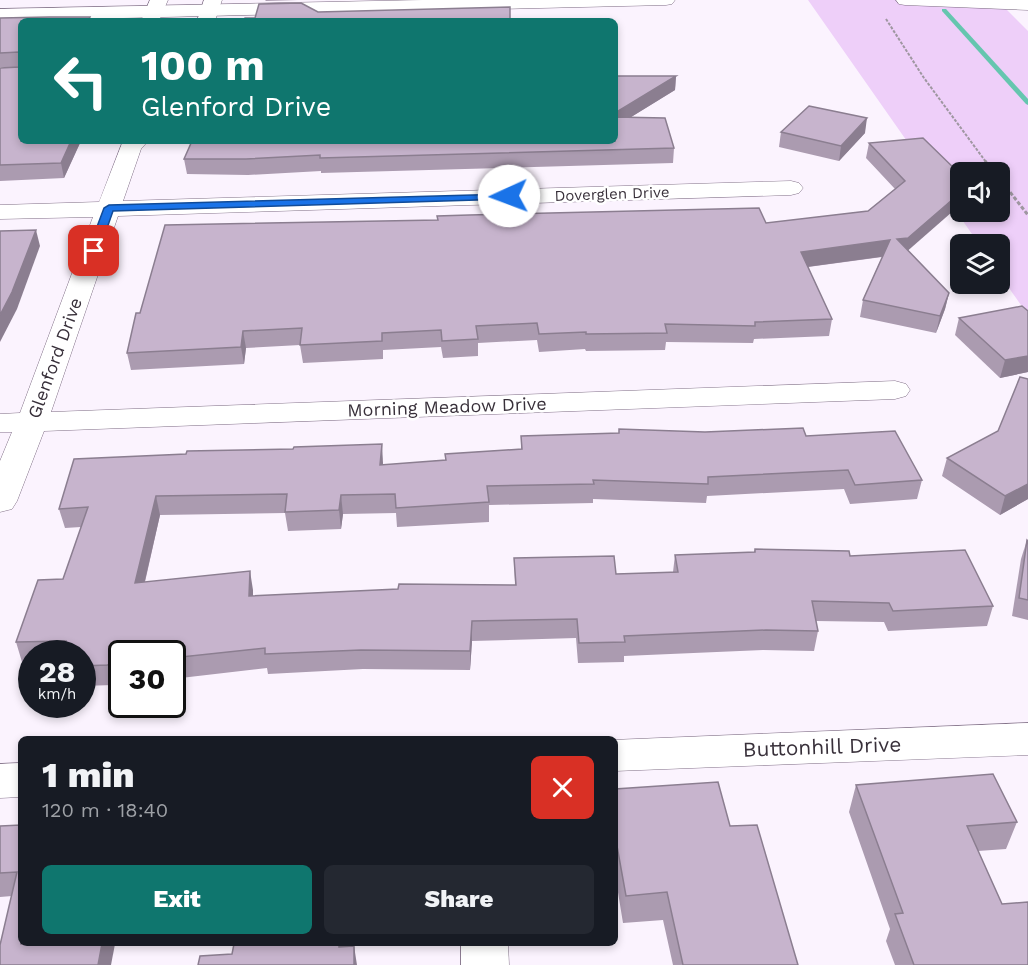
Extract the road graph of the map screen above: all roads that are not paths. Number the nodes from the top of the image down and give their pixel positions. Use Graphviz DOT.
graph roads {
  1 [pos="666,0"];
  2 [pos="905,0"];
  3 [pos="1028,5"];
  4 [pos="210,10"];
  5 [pos="155,11"];
  6 [pos="0,15"];
  7 [pos="132,144"];
  8 [pos="791,188"];
  9 [pos="109,208"];
  10 [pos="0,212"];
  11 [pos="895,390"];
  12 [pos="32,422"];
  13 [pos="0,423"];
  14 [pos="0,501"];
  15 [pos="1028,739"];
  16 [pos="618,755"];
  17 [pos="18,780"];
  18 [pos="0,781"];
  19 [pos="485,946"];
  20 [pos="485,965"];
  1 -- 4 [label="street"];
  2 -- 3 [label="street"];
  4 -- 5 [label="street"];
  5 -- 6 [label="street"];
  7 -- 9 [label="street, Glenford Drive"];
  8 -- 9 [label="street, Doverglen Drive"];
  9 -- 10 [label="street, Doverglen Drive"];
  9 -- 12 [label="street, Glenford Drive"];
  11 -- 12 [label="street, Morning Meadow Drive"];
  12 -- 13 [label="street, Morning Meadow Drive"];
  12 -- 14 [label="street, Glenford Drive"];
  15 -- 16 [label="street, Buttonhill Drive"];
  17 -- 18 [label="street"];
  19 -- 20 [label="street"];
}
